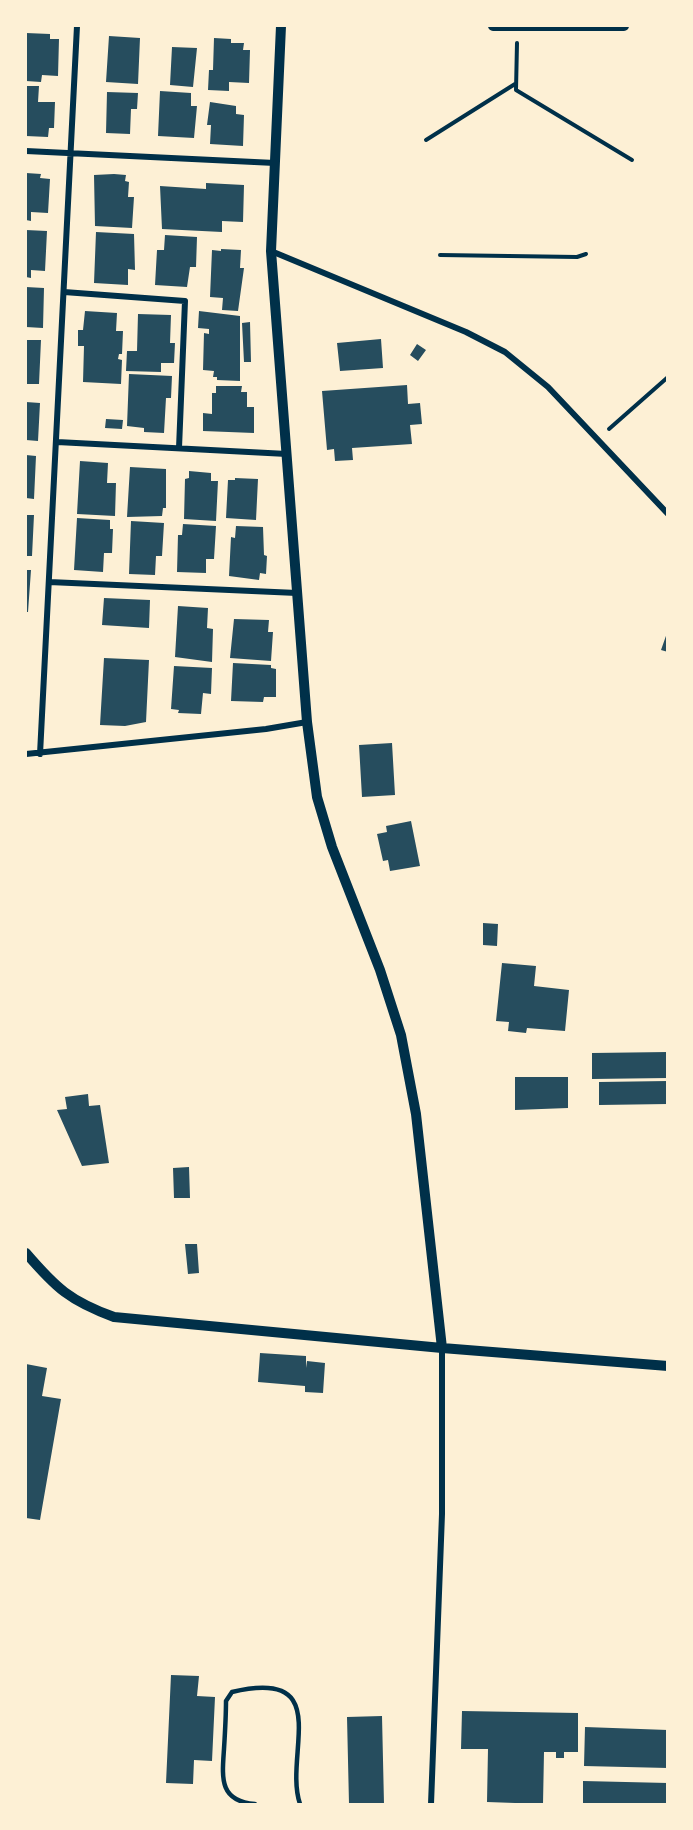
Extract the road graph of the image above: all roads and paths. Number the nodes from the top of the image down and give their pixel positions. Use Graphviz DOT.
graph roads {
  1 [pos="77,26"];
  2 [pos="281,26"];
  3 [pos="493,26"];
  4 [pos="515,26"];
  5 [pos="624,26"];
  6 [pos="517,43"];
  7 [pos="516,84"];
  8 [pos="426,140"];
  9 [pos="26,151"];
  10 [pos="71,153"];
  11 [pos="632,160"];
  12 [pos="275,163"];
  13 [pos="271,250"];
  14 [pos="586,254"];
  15 [pos="440,255"];
  16 [pos="64,292"];
  17 [pos="668,377"];
  18 [pos="614,424"];
  19 [pos="57,442"];
  20 [pos="178,448"];
  21 [pos="287,454"];
  22 [pos="668,514"];
  23 [pos="49,582"];
  24 [pos="300,593"];
  25 [pos="308,722"];
  26 [pos="26,754"];
  27 [pos="40,754"];
  28 [pos="26,1252"];
  29 [pos="442,1348"];
  30 [pos="668,1366"];
  31 [pos="255,1804"];
  32 [pos="300,1804"];
  33 [pos="431,1804"];
  1 -- 10 [label="street"];
  2 -- 12 [label="street"];
  3 -- 4 [label="street"];
  4 -- 5 [label="street"];
  6 -- 7 [label="path"];
  7 -- 8 [label="path"];
  7 -- 11 [label="path"];
  9 -- 10 [label="street"];
  10 -- 12 [label="street"];
  10 -- 16 [label="street"];
  12 -- 13 [label="street"];
  13 -- 21 [label="street"];
  13 -- 22 [label="street"];
  14 -- 15 [label="path"];
  16 -- 19 [label="street"];
  16 -- 20 [label="street"];
  17 -- 18 [label="path"];
  19 -- 20 [label="street"];
  19 -- 23 [label="street"];
  20 -- 21 [label="street"];
  21 -- 24 [label="street"];
  23 -- 24 [label="street"];
  23 -- 27 [label="street"];
  24 -- 25 [label="street"];
  25 -- 27 [label="street"];
  25 -- 29 [label="street"];
  26 -- 27 [label="street"];
  28 -- 29 [label="street"];
  29 -- 30 [label="street"];
  29 -- 33 [label="street"];
  31 -- 32 [label="lane"];
}
